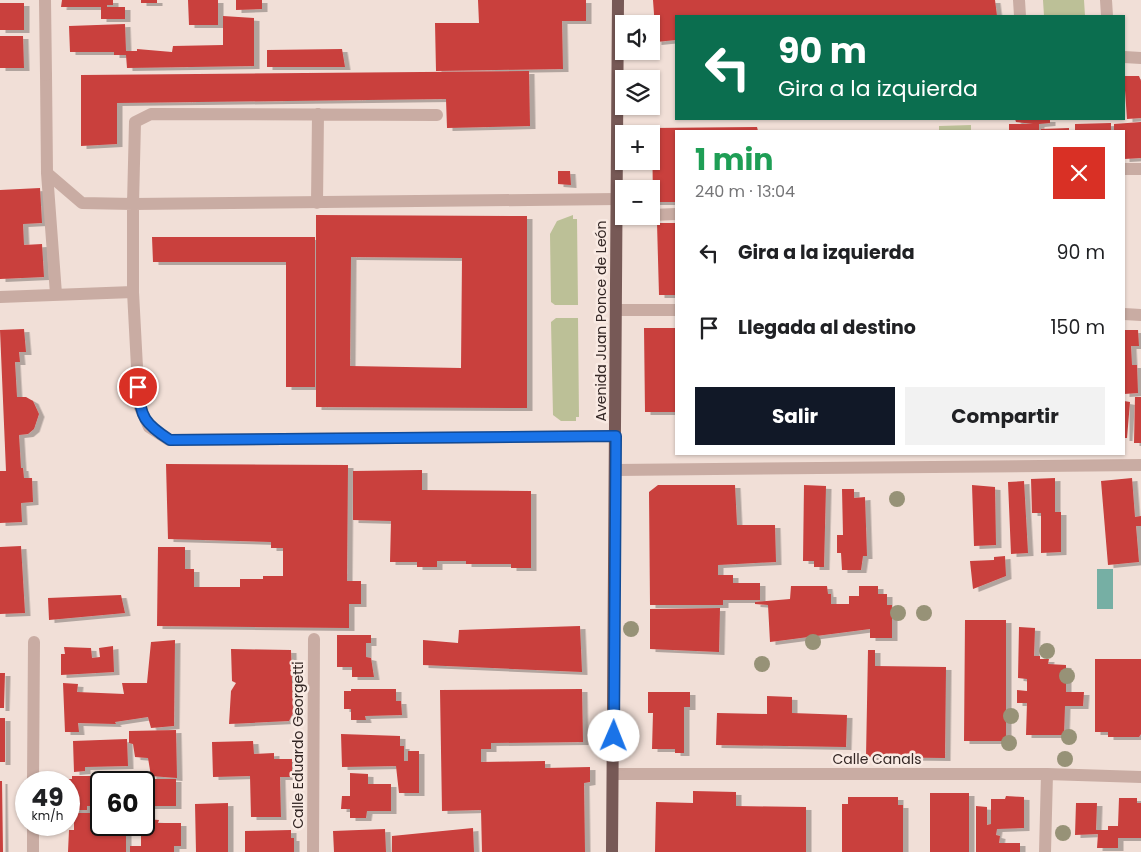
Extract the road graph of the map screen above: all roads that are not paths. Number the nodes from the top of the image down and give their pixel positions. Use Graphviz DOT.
graph roads {
  1 [pos="45,0"];
  2 [pos="618,0"];
  3 [pos="1019,0"];
  4 [pos="1106,0"];
  5 [pos="1020,15"];
  6 [pos="1107,15"];
  7 [pos="1125,58"];
  8 [pos="1141,58"];
  9 [pos="318,114"];
  10 [pos="437,115"];
  11 [pos="1125,169"];
  12 [pos="1141,169"];
  13 [pos="47,173"];
  14 [pos="617,180"];
  15 [pos="615,199"];
  16 [pos="317,203"];
  17 [pos="133,204"];
  18 [pos="675,214"];
  19 [pos="660,215"];
  20 [pos="620,225"];
  21 [pos="133,292"];
  22 [pos="56,294"];
  23 [pos="0,297"];
  24 [pos="616,310"];
  25 [pos="675,310"];
  26 [pos="1125,314"];
  27 [pos="1141,315"];
  28 [pos="616,436"];
  29 [pos="1141,465"];
  30 [pos="616,470"];
  31 [pos="314,638"];
  32 [pos="34,642"];
  33 [pos="33,771"];
  34 [pos="613,774"];
  35 [pos="1046,774"];
  36 [pos="1141,777"];
  37 [pos="33,836"];
  38 [pos="33,852"];
  39 [pos="313,852"];
  40 [pos="612,852"];
  41 [pos="1045,852"];
  1 -- 13 [label="street"];
  2 -- 14 [label="main road, Avenida Juan Ponce de León"];
  3 -- 5 [label="street"];
  4 -- 6 [label="street"];
  7 -- 8 [label="street"];
  9 -- 10 [label="street"];
  9 -- 16 [label="street"];
  9 -- 17 [label="street"];
  11 -- 12 [label="street"];
  13 -- 17 [label="street"];
  13 -- 22 [label="street"];
  15 -- 16 [label="street"];
  16 -- 17 [label="street"];
  17 -- 21 [label="street"];
  18 -- 19 [label="street"];
  20 -- 24 [label="main road, Avenida Juan Ponce de León"];
  21 -- 22 [label="street"];
  21 -- 28 [label="street"];
  22 -- 23 [label="street"];
  24 -- 25 [label="street"];
  24 -- 28 [label="main road, Avenida Juan Ponce de León"];
  26 -- 27 [label="street"];
  28 -- 30 [label="main road, Avenida Juan Ponce de León"];
  29 -- 30 [label="street"];
  30 -- 34 [label="main road, Avenida Juan Ponce de León"];
  31 -- 39 [label="street, Calle Eduardo Georgetti"];
  32 -- 33 [label="street"];
  34 -- 35 [label="street, Calle Canals"];
  34 -- 40 [label="main road, Avenida Juan Ponce de León"];
  35 -- 36 [label="street, Calle Canals"];
  35 -- 41 [label="street"];
  37 -- 38 [label="street"];
}
